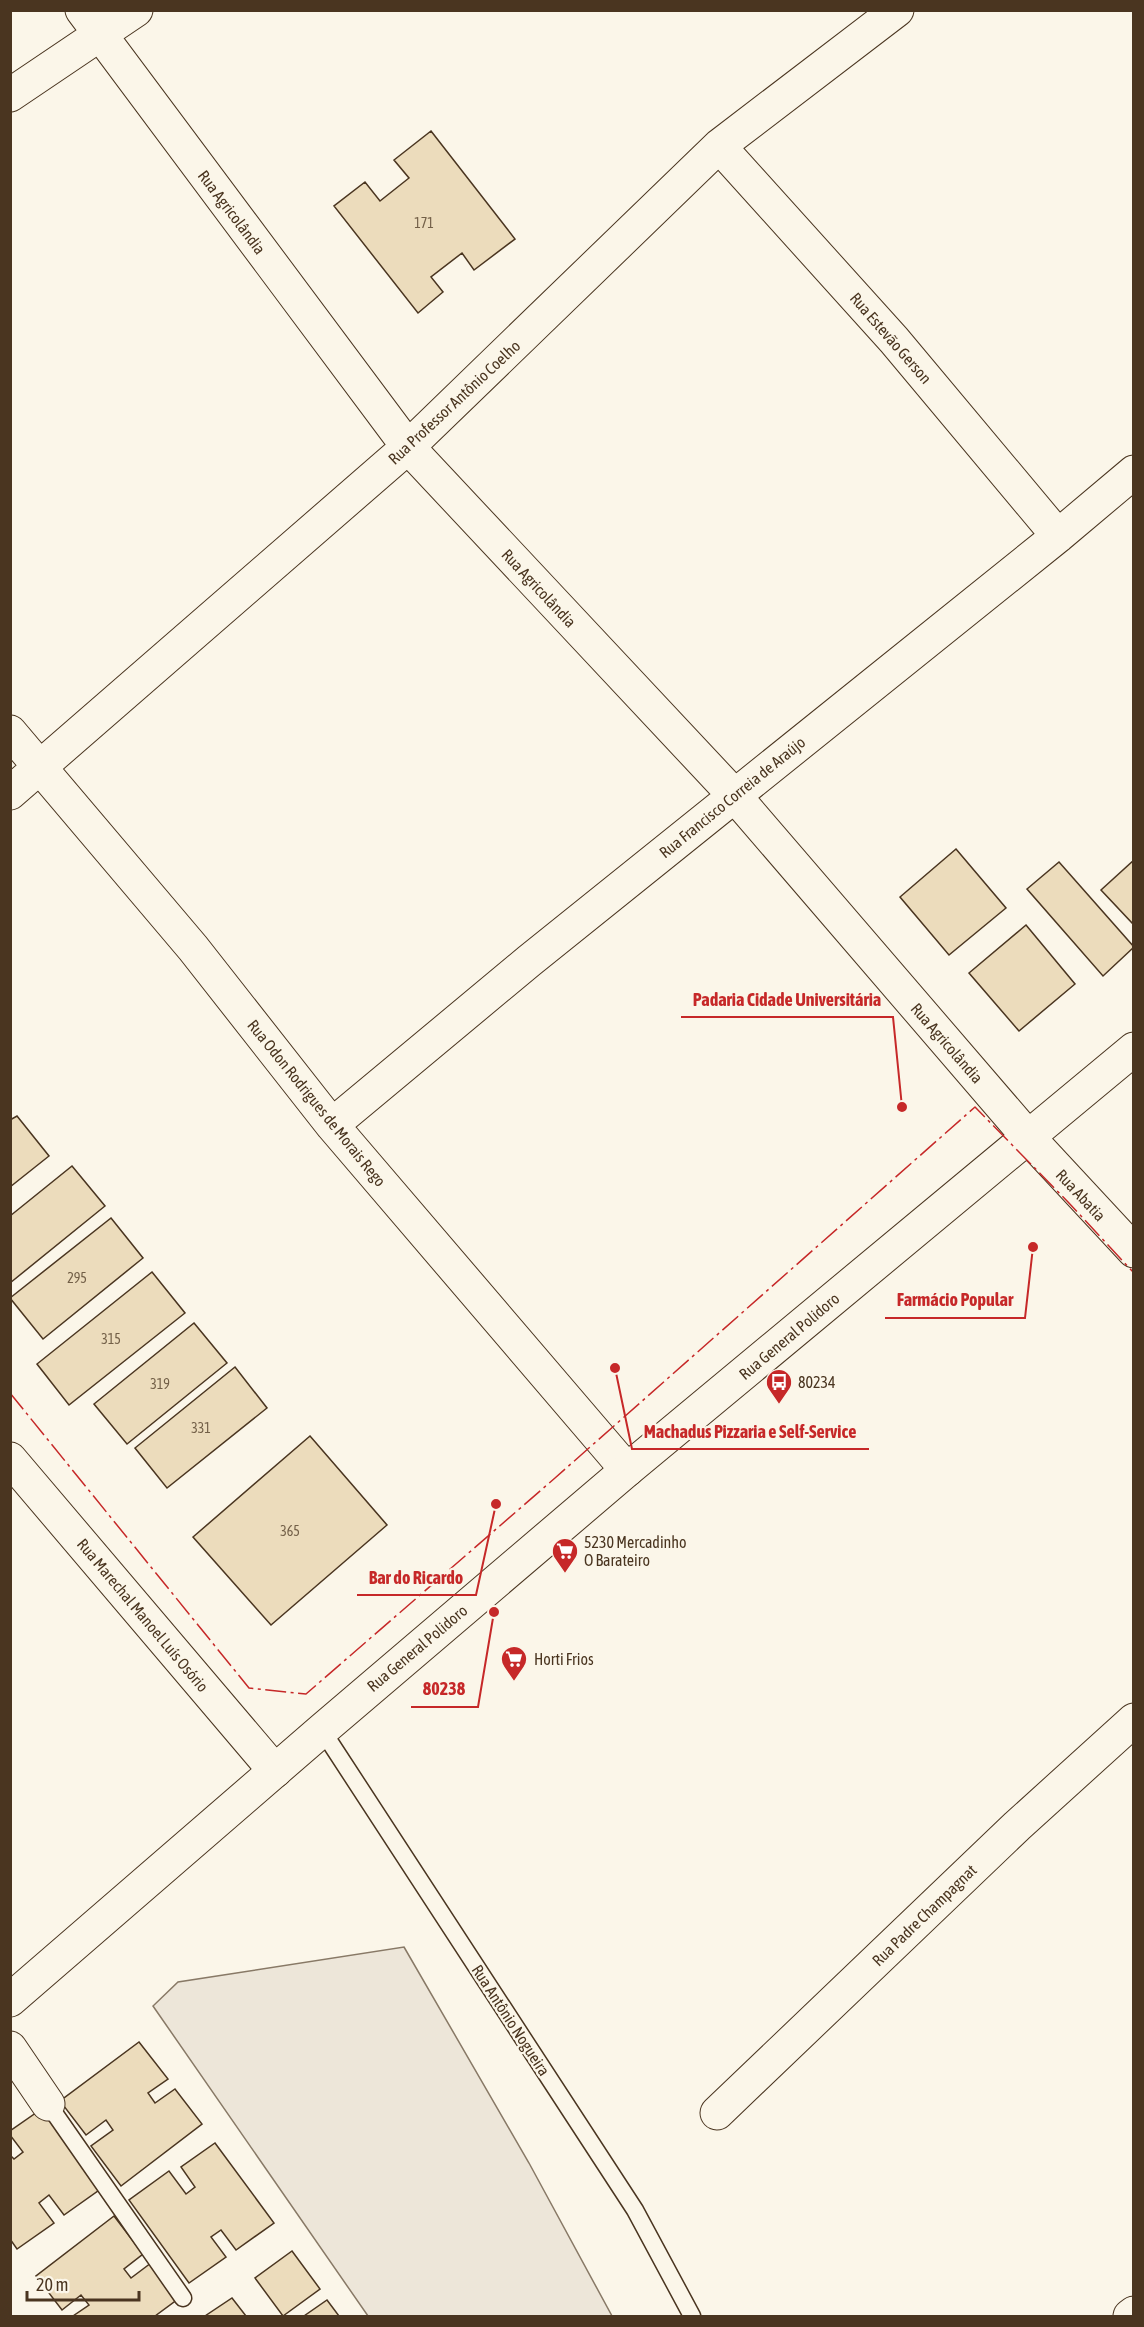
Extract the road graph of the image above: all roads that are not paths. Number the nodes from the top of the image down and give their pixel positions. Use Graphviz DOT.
graph roads {
  1 [pos="136,10"];
  2 [pos="897,10"];
  3 [pos="91,22"];
  4 [pos="10,95"];
  5 [pos="719,146"];
  6 [pos="408,447"];
  7 [pos="1134,472"];
  8 [pos="1058,536"];
  9 [pos="10,732"];
  10 [pos="40,767"];
  11 [pos="10,793"];
  12 [pos="734,795"];
  13 [pos="1134,1049"];
  14 [pos="332,1125"];
  15 [pos="1029,1138"];
  16 [pos="1134,1251"];
  17 [pos="12,1463"];
  18 [pos="627,1470"];
  19 [pos="1134,1720"];
  20 [pos="322,1730"];
  21 [pos="275,1771"];
  22 [pos="10,2000"];
  23 [pos="10,2048"];
  24 [pos="48,2104"];
  25 [pos="717,2113"];
  26 [pos="183,2298"];
  27 [pos="1134,2313"];
  28 [pos="692,2316"];
  29 [pos="1130,2316"];
  1 -- 3 [label="street"];
  2 -- 5 [label="street, Rua Professor Antônio Coelho"];
  3 -- 4 [label="street"];
  3 -- 6 [label="street, Rua Agricolândia"];
  5 -- 6 [label="street, Rua Professor Antônio Coelho"];
  5 -- 8 [label="street, Rua Estevão Gerson"];
  6 -- 10 [label="street, Rua Professor Antônio Coelho"];
  6 -- 12 [label="street, Rua Agricolândia"];
  7 -- 8 [label="street, Rua Francisco Correia de Araújo"];
  8 -- 12 [label="street, Rua Francisco Correia de Araújo"];
  9 -- 10 [label="street, Rua Odon Rodrigues de Morais Rego"];
  10 -- 11 [label="street, Rua Professor Antônio Coelho"];
  10 -- 14 [label="street, Rua Odon Rodrigues de Morais Rego"];
  12 -- 14 [label="street, Rua Francisco Correia de Araújo"];
  12 -- 15 [label="street, Rua Agricolândia"];
  13 -- 15 [label="street, Rua General Polidoro"];
  14 -- 18 [label="street, Rua Odon Rodrigues de Morais Rego"];
  15 -- 16 [label="street, Rua Abatia"];
  15 -- 18 [label="street, Rua General Polidoro"];
  17 -- 21 [label="street, Rua Marechal Manoel Luís Osório"];
  18 -- 20 [label="street, Rua General Polidoro"];
  19 -- 25 [label="street, Rua Padre Champagnat"];
  20 -- 21 [label="street, Rua General Polidoro"];
  20 -- 28 [label="lane, Rua Antônio Nogueira"];
  21 -- 22 [label="street, Rua General Polidoro"];
  23 -- 24 [label="street"];
  24 -- 26 [label="lane"];
  27 -- 29 [label="street"];
}
